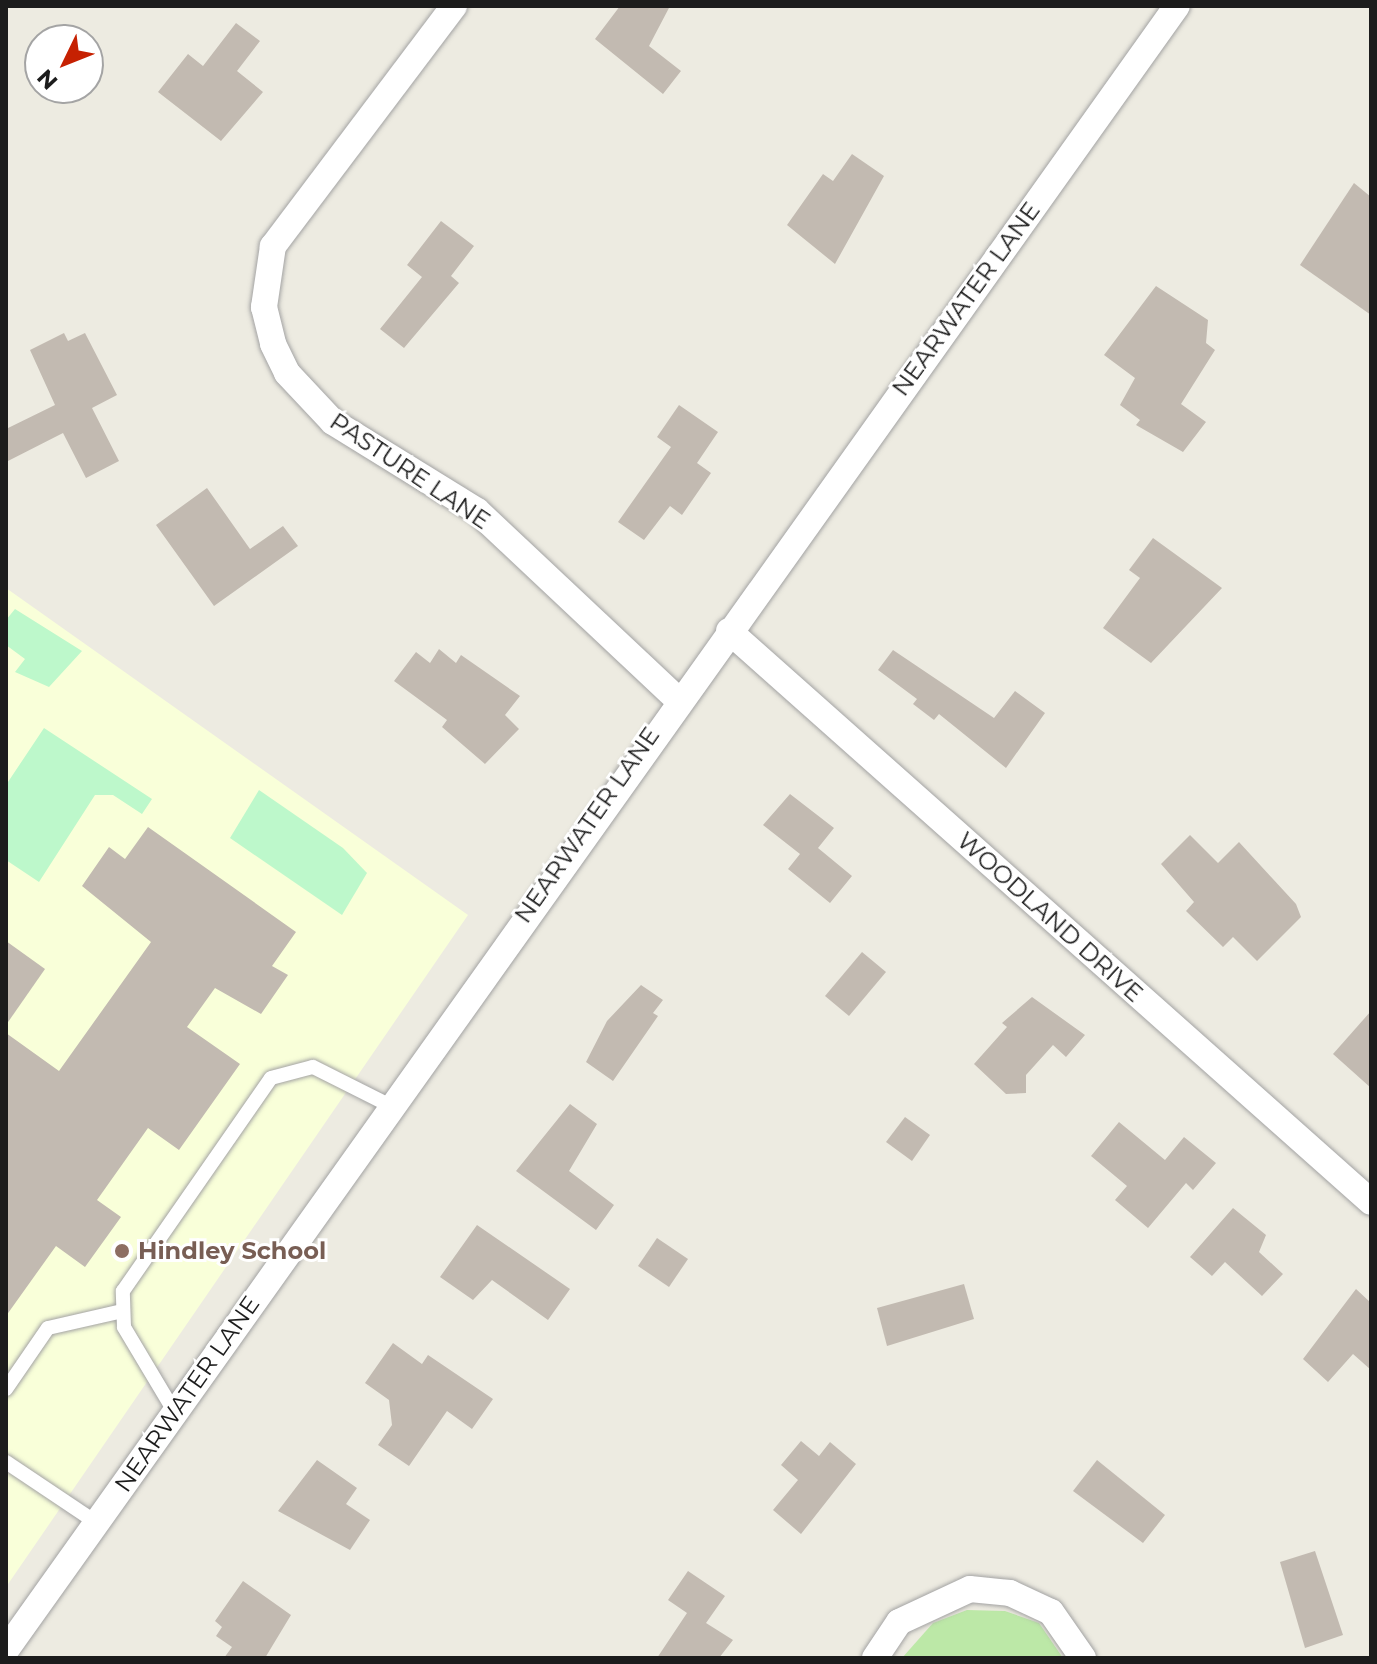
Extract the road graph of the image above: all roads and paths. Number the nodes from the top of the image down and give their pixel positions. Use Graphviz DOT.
graph roads {
  1 [pos="454,6"];
  2 [pos="1177,6"];
  3 [pos="729,631"];
  4 [pos="677,699"];
  5 [pos="389,1105"];
  6 [pos="1371,1202"];
  7 [pos="123,1311"];
  8 [pos="6,1389"];
  9 [pos="174,1411"];
  10 [pos="6,1462"];
  11 [pos="97,1523"];
  12 [pos="6,1650"];
  13 [pos="875,1658"];
  14 [pos="1083,1658"];
  1 -- 4 [label="street, PASTURE LANE"];
  2 -- 3 [label="street, NEARWATER LANE"];
  3 -- 4 [label="street, NEARWATER LANE"];
  3 -- 6 [label="street, WOODLAND DRIVE"];
  4 -- 5 [label="street, NEARWATER LANE"];
  5 -- 7 [label="lane"];
  5 -- 9 [label="street, NEARWATER LANE"];
  7 -- 8 [label="lane"];
  7 -- 9 [label="lane"];
  9 -- 11 [label="street, NEARWATER LANE"];
  10 -- 11 [label="lane"];
  11 -- 12 [label="street, NEARWATER LANE"];
  13 -- 14 [label="street"];
}
